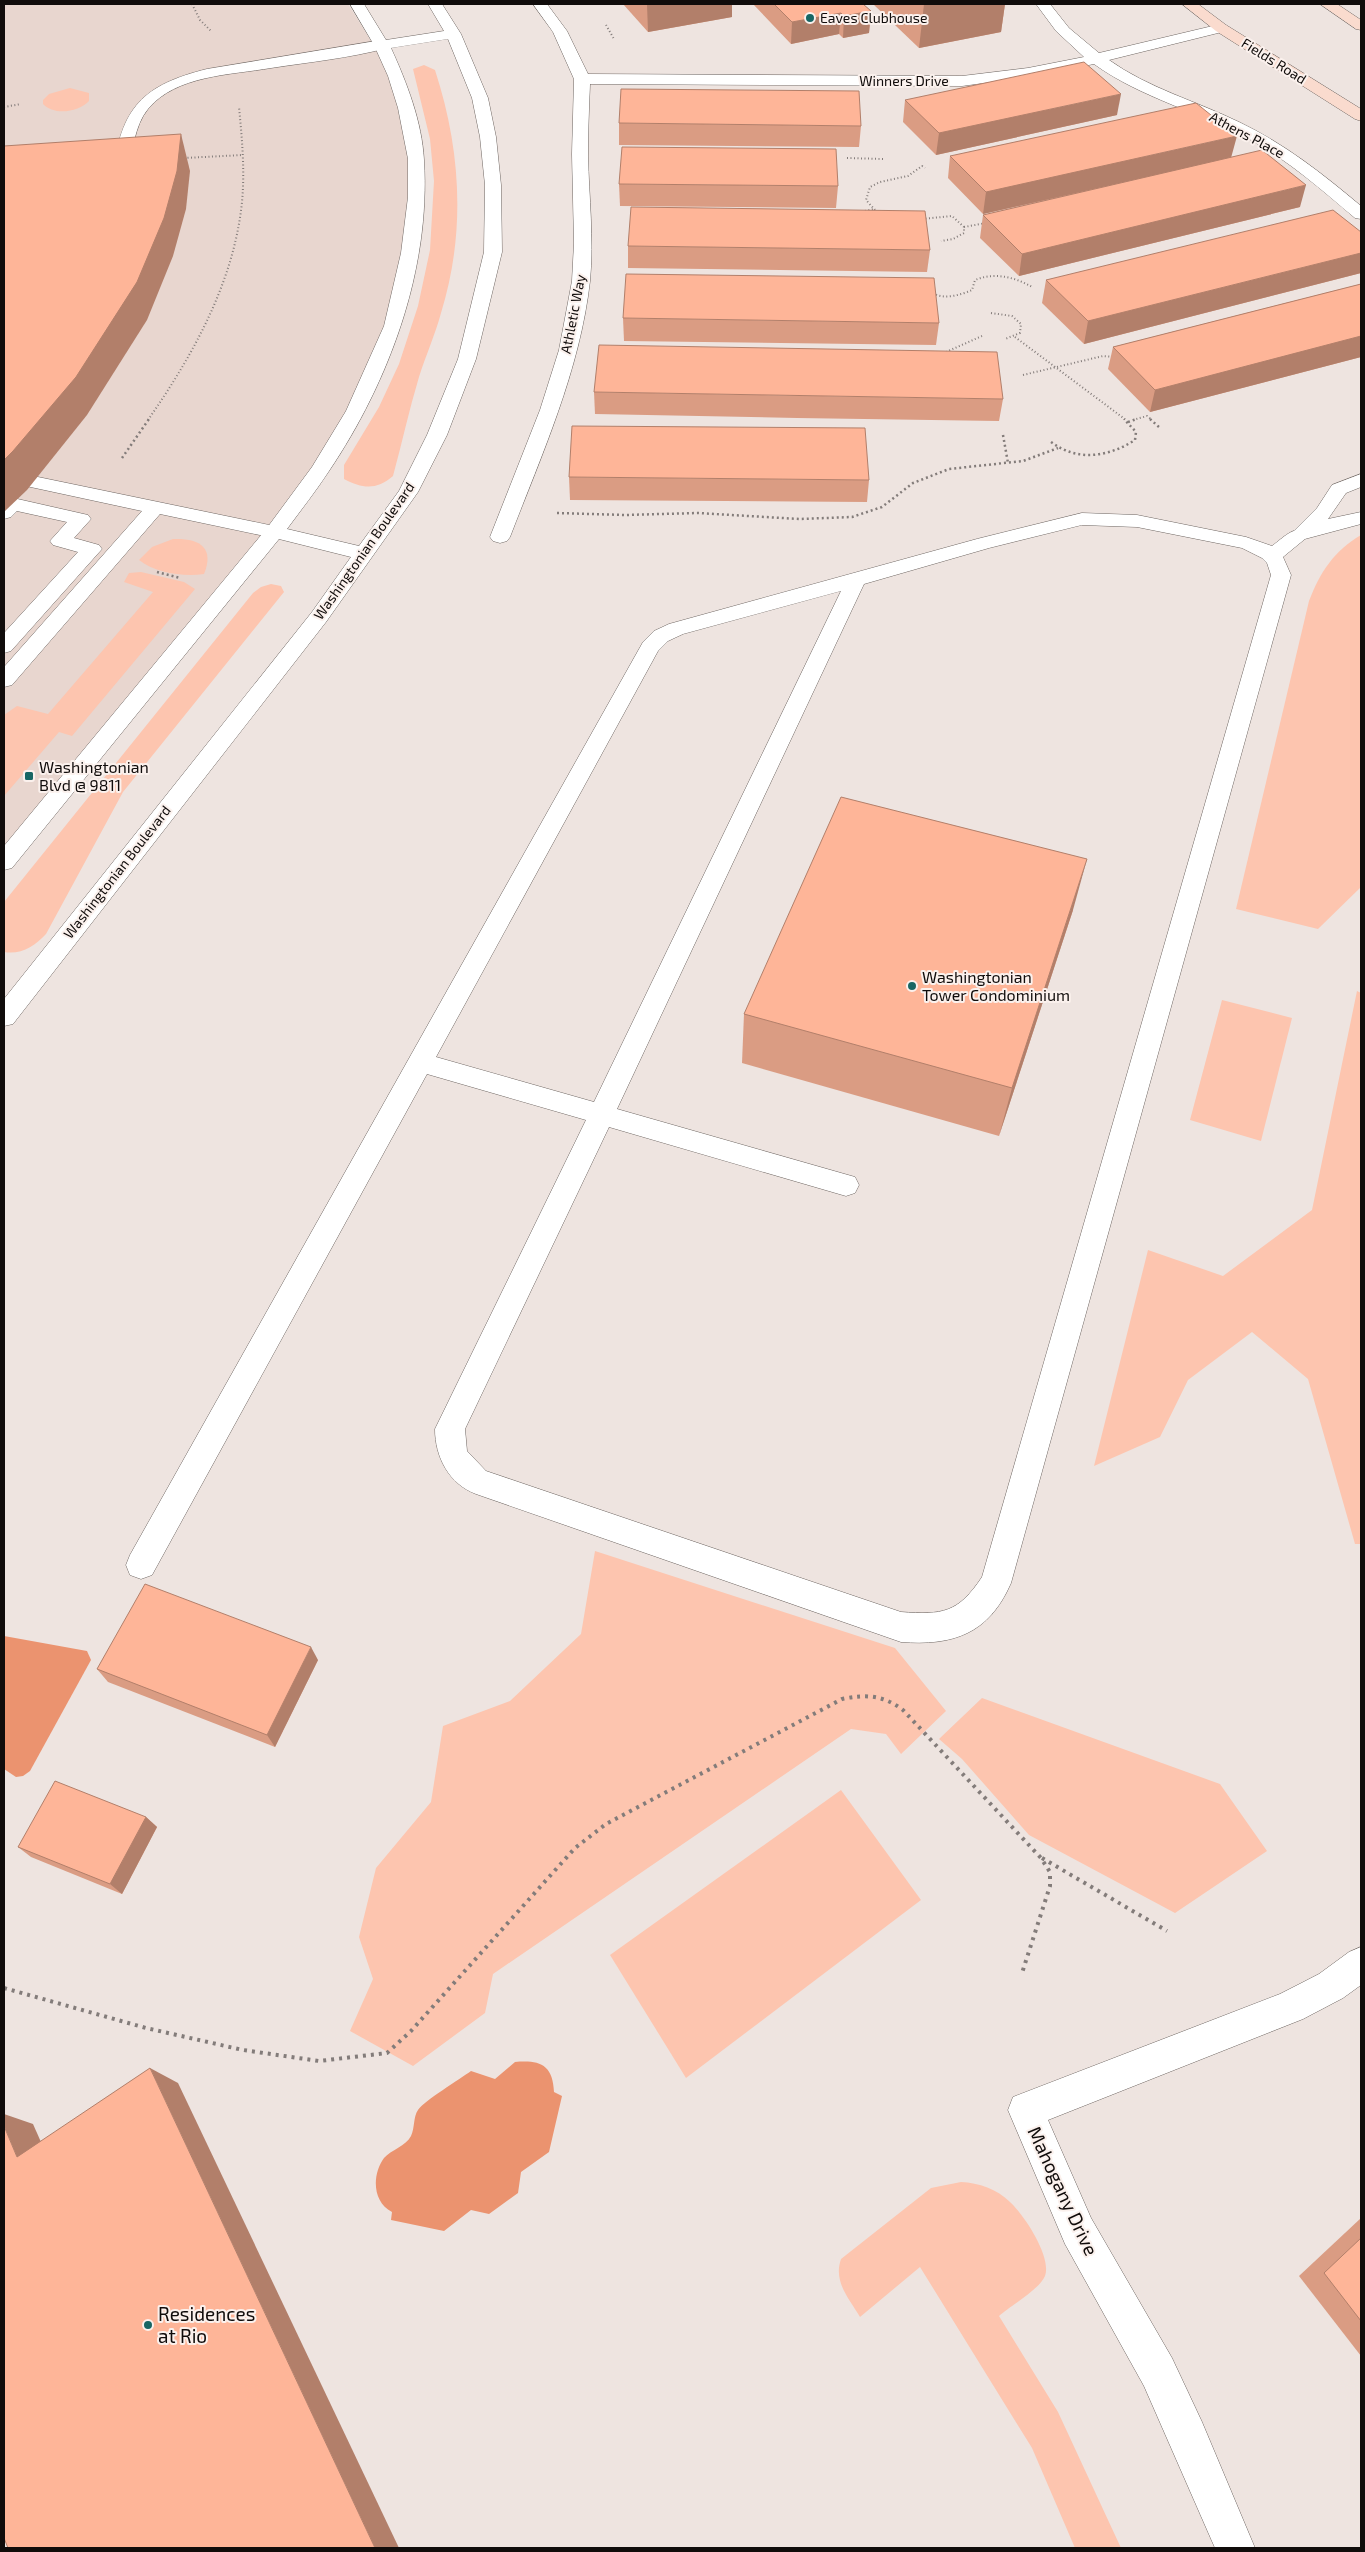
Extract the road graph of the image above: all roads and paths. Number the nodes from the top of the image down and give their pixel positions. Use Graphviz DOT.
graph roads {
  1 [pos="192,4"];
  2 [pos="357,4"];
  3 [pos="435,4"];
  4 [pos="540,4"];
  5 [pos="1043,4"];
  6 [pos="1189,4"];
  7 [pos="1327,4"];
  8 [pos="1361,26"];
  9 [pos="1221,28"];
  10 [pos="213,33"];
  11 [pos="453,34"];
  12 [pos="382,45"];
  13 [pos="1097,58"];
  14 [pos="582,79"];
  15 [pos="238,102"];
  16 [pos="21,104"];
  17 [pos="4,106"];
  18 [pos="1361,116"];
  19 [pos="243,155"];
  20 [pos="184,158"];
  21 [pos="847,158"];
  22 [pos="883,159"];
  23 [pos="925,168"];
  24 [pos="120,176"];
  25 [pos="874,209"];
  26 [pos="857,213"];
  27 [pos="881,214"];
  28 [pos="1361,214"];
  29 [pos="914,220"];
  30 [pos="988,222"];
  31 [pos="964,227"];
  32 [pos="941,241"];
  33 [pos="1032,287"];
  34 [pos="933,288"];
  35 [pos="991,313"];
  36 [pos="982,336"];
  37 [pos="1015,336"];
  38 [pos="1005,339"];
  39 [pos="944,353"];
  40 [pos="1119,355"];
  41 [pos="1056,368"];
  42 [pos="1023,375"];
  43 [pos="1128,422"];
  44 [pos="1160,428"];
  45 [pos="1003,435"];
  46 [pos="1051,442"];
  47 [pos="1058,448"];
  48 [pos="121,459"];
  49 [pos="1008,463"];
  50 [pos="1361,480"];
  51 [pos="33,482"];
  52 [pos="515,492"];
  53 [pos="156,508"];
  54 [pos="4,512"];
  55 [pos="1361,518"];
  56 [pos="274,532"];
  57 [pos="1301,534"];
  58 [pos="500,537"];
  59 [pos="365,554"];
  60 [pos="1273,555"];
  61 [pos="153,571"];
  62 [pos="181,578"];
  63 [pos="856,580"];
  64 [pos="4,646"];
  65 [pos="4,680"];
  66 [pos="4,862"];
  67 [pos="4,1017"];
  68 [pos="420,1062"];
  69 [pos="601,1115"];
  70 [pos="846,1185"];
  71 [pos="141,1565"];
  72 [pos="1041,1858"];
  73 [pos="1166,1931"];
  74 [pos="1361,1964"];
  75 [pos="1022,1973"];
  76 [pos="4,1988"];
  77 [pos="1235,2548"];
  1 -- 10 [label="path"];
  2 -- 12 [label="street"];
  3 -- 11 [label="street, Washingtonian Boulevard"];
  4 -- 14 [label="street"];
  5 -- 13 [label="street, Athens Place"];
  6 -- 9 [label="main road, Fields Road"];
  7 -- 8 [label="main road"];
  9 -- 13 [label="street, Winners Drive"];
  9 -- 18 [label="main road, Fields Road"];
  11 -- 12 [label="street"];
  11 -- 59 [label="street, Washingtonian Boulevard"];
  12 -- 24 [label="street"];
  12 -- 56 [label="street"];
  13 -- 14 [label="street, Winners Drive"];
  13 -- 28 [label="street, Athens Place"];
  14 -- 52 [label="street, Athletic Way"];
  15 -- 19 [label="path"];
  16 -- 17 [label="path"];
  19 -- 20 [label="path"];
  19 -- 48 [label="path"];
  21 -- 22 [label="path"];
  23 -- 25 [label="path"];
  25 -- 26 [label="path"];
  25 -- 27 [label="path"];
  29 -- 31 [label="path"];
  30 -- 31 [label="path"];
  31 -- 32 [label="path"];
  33 -- 34 [label="path"];
  35 -- 37 [label="path"];
  36 -- 39 [label="path"];
  37 -- 38 [label="path"];
  37 -- 41 [label="path"];
  40 -- 41 [label="path"];
  41 -- 42 [label="path"];
  41 -- 43 [label="path"];
  43 -- 44 [label="path"];
  43 -- 47 [label="path"];
  45 -- 49 [label="path"];
  46 -- 47 [label="path"];
  47 -- 49 [label="path"];
  49 -- 52 [label="path"];
  50 -- 57 [label="street"];
  51 -- 53 [label="street"];
  52 -- 58 [label="street, Athletic Way"];
  53 -- 56 [label="street"];
  53 -- 65 [label="street"];
  54 -- 64 [label="street"];
  55 -- 57 [label="street"];
  56 -- 59 [label="street"];
  56 -- 66 [label="street"];
  57 -- 60 [label="street"];
  59 -- 67 [label="street, Washingtonian Boulevard"];
  60 -- 63 [label="street"];
  60 -- 69 [label="street"];
  61 -- 62 [label="path"];
  63 -- 68 [label="street"];
  63 -- 69 [label="street"];
  68 -- 69 [label="street"];
  68 -- 71 [label="street"];
  69 -- 70 [label="street"];
  72 -- 73 [label="path"];
  72 -- 75 [label="path"];
  72 -- 76 [label="path"];
  74 -- 77 [label="street, Mahogany Drive"];
}
